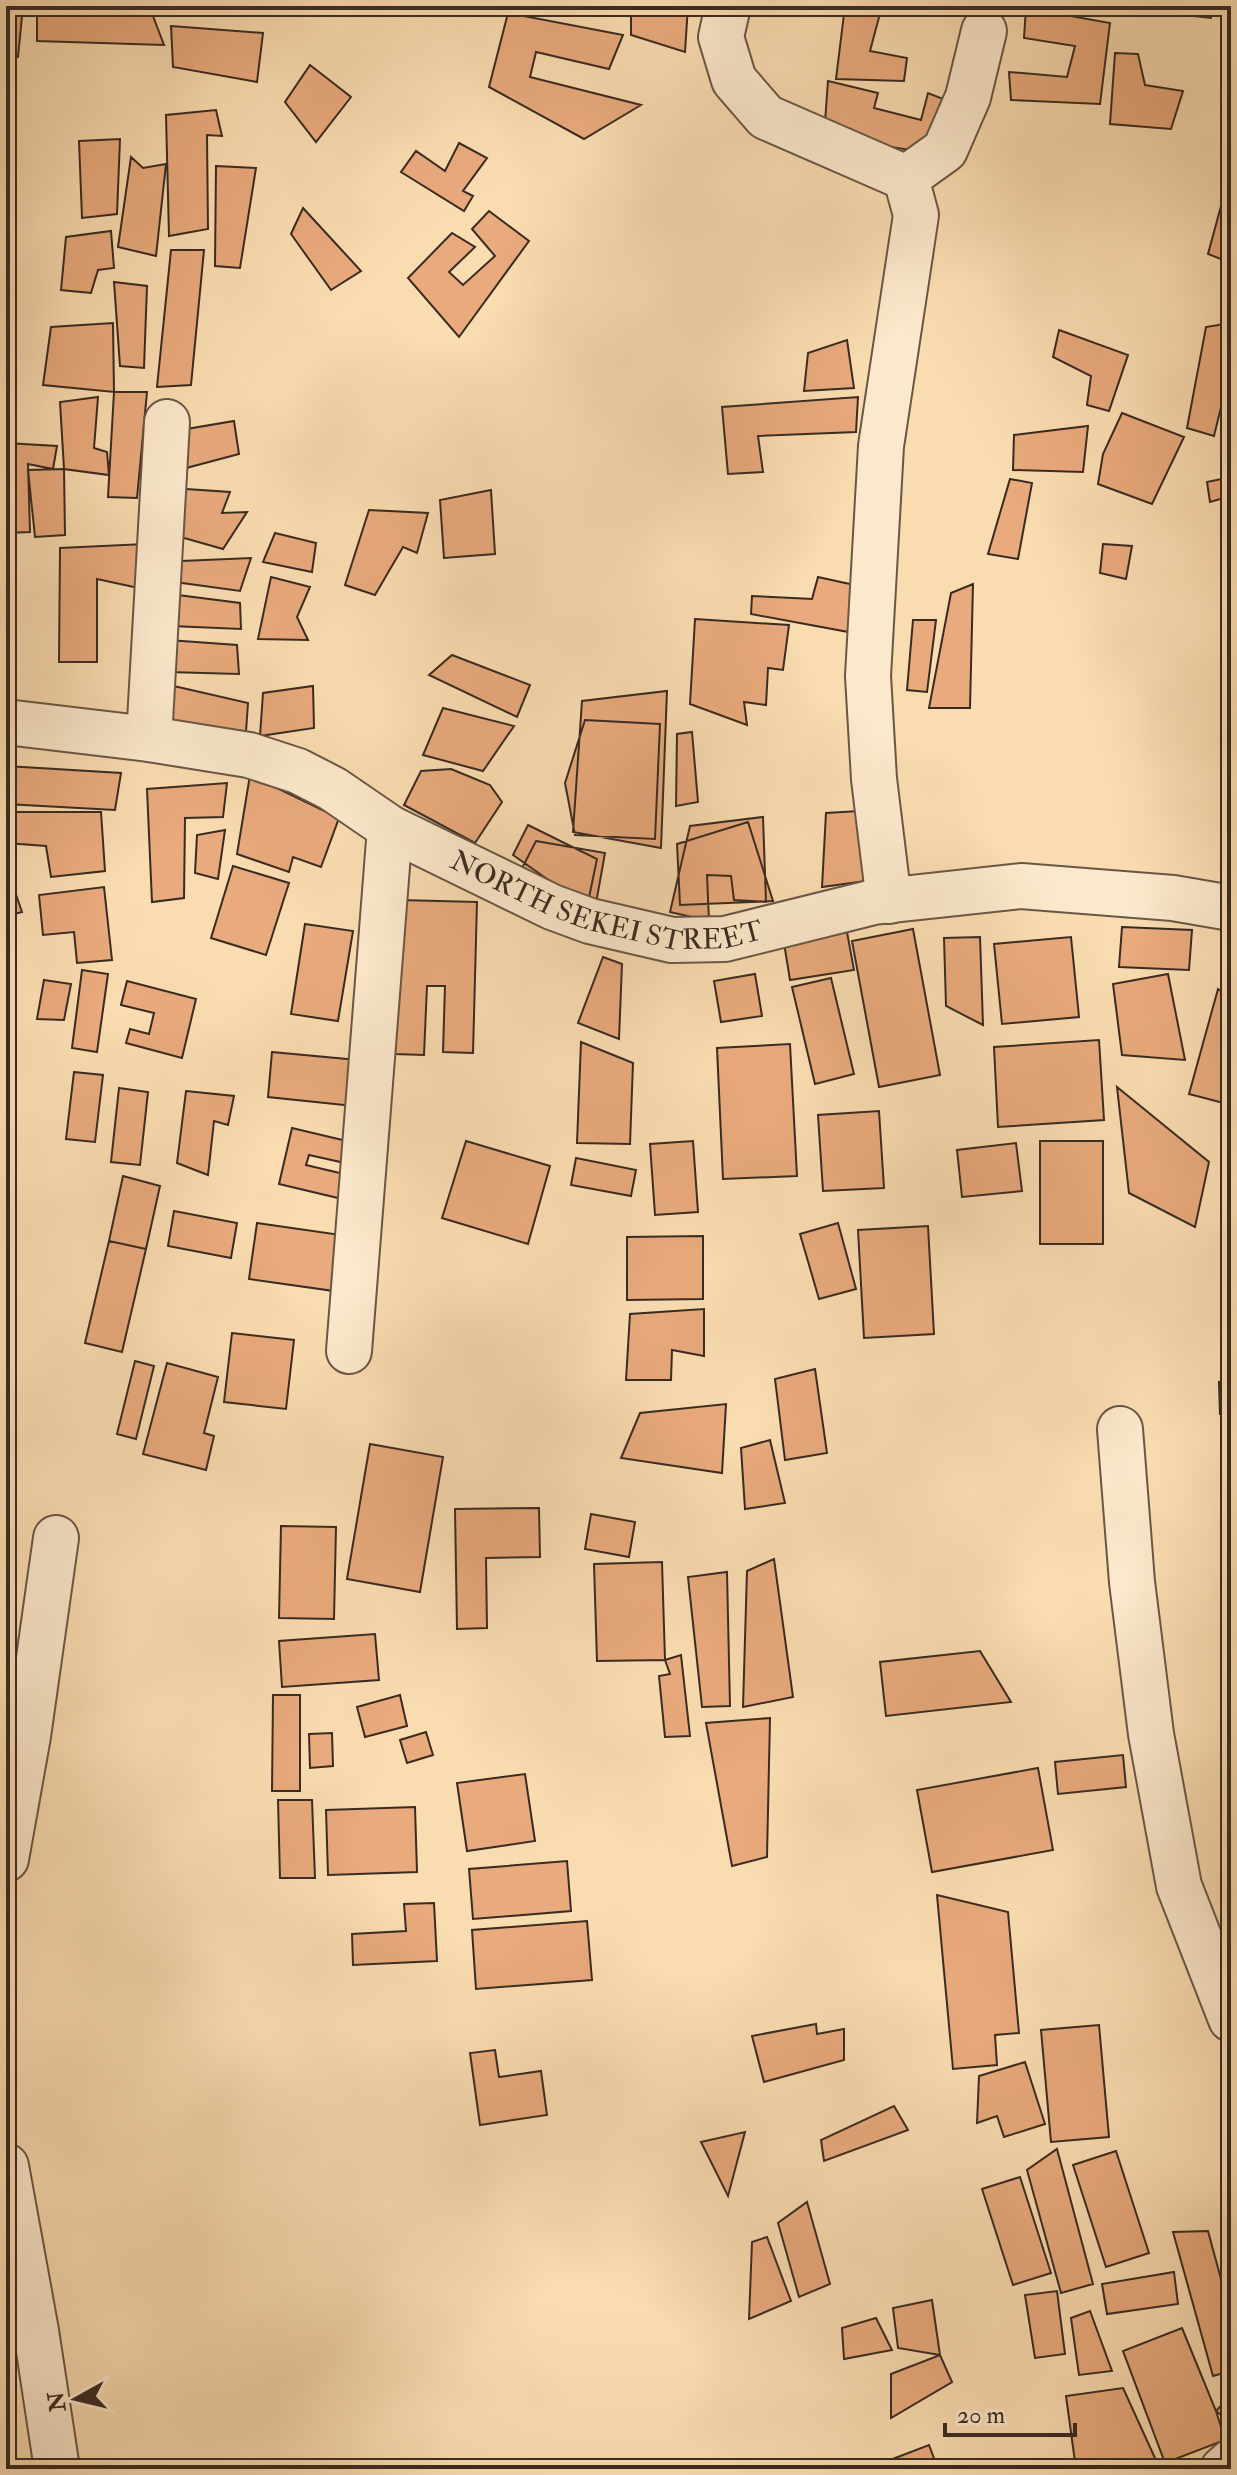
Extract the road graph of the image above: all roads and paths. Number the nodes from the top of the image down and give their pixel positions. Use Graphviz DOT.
graph roads {
  1 [pos="728,6"];
  2 [pos="984,31"];
  3 [pos="906,178"];
  4 [pos="167,422"];
  5 [pos="6,722"];
  6 [pos="149,739"];
  7 [pos="390,828"];
  8 [pos="889,901"];
  9 [pos="1231,908"];
  10 [pos="349,1351"];
  11 [pos="1120,1429"];
  12 [pos="56,1538"];
  13 [pos="6,1859"];
  14 [pos="1231,2019"];
  15 [pos="6,2166"];
  16 [pos="1231,2462"];
  17 [pos="57,2469"];
  18 [pos="1223,2469"];
  1 -- 3 [label="street"];
  2 -- 3 [label="street"];
  3 -- 8 [label="street"];
  4 -- 6 [label="street"];
  5 -- 6 [label="street, NORTH SEKEI STREET"];
  6 -- 7 [label="street, NORTH SEKEI STREET"];
  7 -- 8 [label="street, NORTH SEKEI STREET"];
  7 -- 10 [label="street"];
  8 -- 9 [label="street, NORTH SEKEI STREET"];
  11 -- 14 [label="street"];
  12 -- 13 [label="street"];
  15 -- 17 [label="street"];
  16 -- 18 [label="street"];
}
